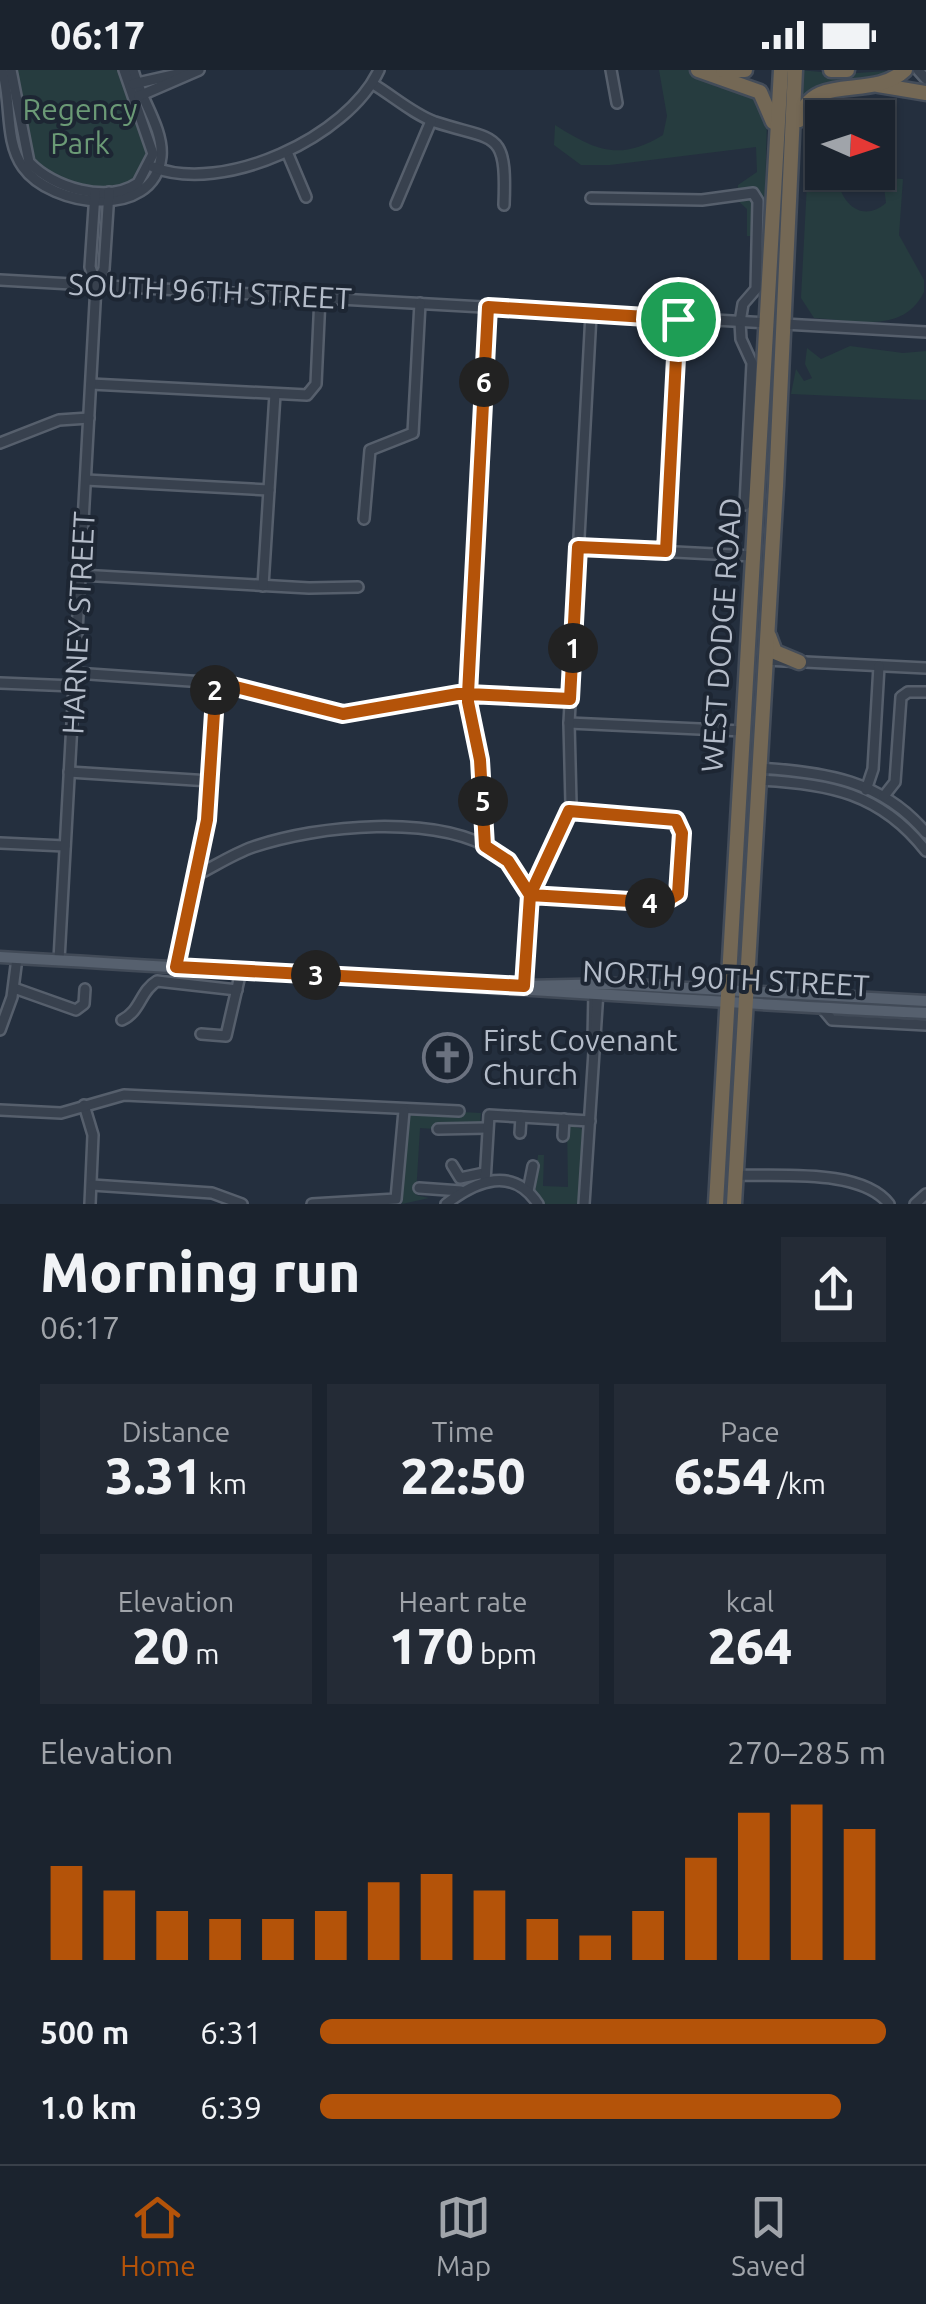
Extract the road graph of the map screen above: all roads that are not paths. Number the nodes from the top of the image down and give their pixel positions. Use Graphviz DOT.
graph roads {
  1 [pos="2,70"];
  2 [pos="11,70"];
  3 [pos="124,70"];
  4 [pos="133,70"];
  5 [pos="199,70"];
  6 [pos="380,70"];
  7 [pos="611,70"];
  8 [pos="698,70"];
  9 [pos="723,70"];
  10 [pos="745,70"];
  11 [pos="781,70"];
  12 [pos="795,70"];
  13 [pos="832,70"];
  14 [pos="847,70"];
  15 [pos="904,70"];
  16 [pos="918,70"];
  17 [pos="926,79"];
  18 [pos="868,83"];
  19 [pos="132,84"];
  20 [pos="373,84"];
  21 [pos="926,93"];
  22 [pos="136,96"];
  23 [pos="8,98"];
  24 [pos="617,104"];
  25 [pos="431,120"];
  26 [pos="287,152"];
  27 [pos="784,154"];
  28 [pos="154,168"];
  29 [pos="94,195"];
  30 [pos="109,196"];
  31 [pos="306,197"];
  32 [pos="591,198"];
  33 [pos="396,204"];
  34 [pos="504,205"];
  35 [pos="0,280"];
  36 [pos="96,285"];
  37 [pos="320,297"];
  38 [pos="420,303"];
  39 [pos="488,307"];
  40 [pos="591,314"];
  41 [pos="678,319"];
  42 [pos="740,322"];
  43 [pos="768,323"];
  44 [pos="784,324"];
  45 [pos="926,332"];
  46 [pos="91,384"];
  47 [pos="275,394"];
  48 [pos="89,418"];
  49 [pos="0,442"];
  50 [pos="86,480"];
  51 [pos="269,490"];
  52 [pos="751,503"];
  53 [pos="364,519"];
  54 [pos="578,547"];
  55 [pos="666,551"];
  56 [pos="754,556"];
  57 [pos="80,575"];
  58 [pos="263,586"];
  59 [pos="358,586"];
  60 [pos="768,622"];
  61 [pos="765,660"];
  62 [pos="799,662"];
  63 [pos="879,666"];
  64 [pos="926,668"];
  65 [pos="75,673"];
  66 [pos="216,682"];
  67 [pos="0,683"];
  68 [pos="74,686"];
  69 [pos="926,692"];
  70 [pos="468,694"];
  71 [pos="570,699"];
  72 [pos="569,723"];
  73 [pos="743,731"];
  74 [pos="69,772"];
  75 [pos="759,774"];
  76 [pos="210,781"];
  77 [pos="864,792"];
  78 [pos="884,796"];
  79 [pos="569,811"];
  80 [pos="926,833"];
  81 [pos="0,843"];
  82 [pos="65,846"];
  83 [pos="485,846"];
  84 [pos="926,851"];
  85 [pos="197,875"];
  86 [pos="530,895"];
  87 [pos="0,957"];
  88 [pos="17,958"];
  89 [pos="59,960"];
  90 [pos="176,967"];
  91 [pos="241,970"];
  92 [pos="596,984"];
  93 [pos="524,986"];
  94 [pos="86,989"];
  95 [pos="13,990"];
  96 [pos="237,990"];
  97 [pos="596,997"];
  98 [pos="728,997"];
  99 [pos="746,998"];
  100 [pos="926,1001"];
  101 [pos="822,1008"];
  102 [pos="926,1013"];
  103 [pos="122,1020"];
  104 [pos="926,1025"];
  105 [pos="0,1030"];
  106 [pos="202,1034"];
  107 [pos="84,1105"];
  108 [pos="0,1110"];
  109 [pos="404,1111"];
  110 [pos="458,1112"];
  111 [pos="521,1117"];
  112 [pos="564,1119"];
  113 [pos="590,1121"];
  114 [pos="486,1128"];
  115 [pos="438,1129"];
  116 [pos="520,1134"];
  117 [pos="564,1136"];
  118 [pos="452,1165"];
  119 [pos="532,1166"];
  120 [pos="736,1175"];
  121 [pos="485,1177"];
  122 [pos="92,1185"];
  123 [pos="419,1188"];
  124 [pos="464,1191"];
  125 [pos="528,1191"];
  126 [pos="926,1194"];
  127 [pos="90,1204"];
  128 [pos="242,1204"];
  129 [pos="312,1204"];
  130 [pos="446,1204"];
  131 [pos="538,1204"];
  132 [pos="584,1204"];
  133 [pos="716,1204"];
  134 [pos="734,1204"];
  135 [pos="889,1204"];
  136 [pos="916,1204"];
  1 -- 23 [label="street"];
  2 -- 23 [label="street"];
  3 -- 19 [label="street"];
  4 -- 19 [label="street"];
  5 -- 19 [label="street"];
  5 -- 22 [label="street"];
  6 -- 20 [label="street"];
  7 -- 24 [label="street"];
  8 -- 27 [label="highway"];
  9 -- 10 [label="highway"];
  11 -- 27 [label="highway, WEST DODGE ROAD"];
  12 -- 27 [label="highway, WEST DODGE ROAD"];
  13 -- 14 [label="highway"];
  15 -- 18 [label="highway"];
  16 -- 17 [label="street"];
  18 -- 21 [label="highway"];
  18 -- 27 [label="highway"];
  19 -- 22 [label="street"];
  20 -- 25 [label="street"];
  20 -- 26 [label="street"];
  22 -- 28 [label="street"];
  23 -- 29 [label="street"];
  25 -- 33 [label="street"];
  25 -- 34 [label="street"];
  26 -- 28 [label="street"];
  26 -- 31 [label="street"];
  27 -- 43 [label="highway, WEST DODGE ROAD"];
  27 -- 44 [label="highway, WEST DODGE ROAD"];
  28 -- 30 [label="street"];
  29 -- 30 [label="street"];
  29 -- 36 [label="street"];
  30 -- 36 [label="street"];
  32 -- 42 [label="street"];
  35 -- 36 [label="street, SOUTH 96TH STREET"];
  36 -- 37 [label="street, SOUTH 96TH STREET"];
  36 -- 46 [label="street, HARNEY STREET"];
  37 -- 38 [label="street, SOUTH 96TH STREET"];
  37 -- 47 [label="street"];
  38 -- 39 [label="street, SOUTH 96TH STREET"];
  38 -- 53 [label="street"];
  39 -- 40 [label="street, SOUTH 96TH STREET"];
  39 -- 70 [label="street"];
  40 -- 41 [label="street, SOUTH 96TH STREET"];
  40 -- 54 [label="street"];
  41 -- 42 [label="street, SOUTH 96TH STREET"];
  41 -- 55 [label="street"];
  42 -- 43 [label="street, SOUTH 96TH STREET"];
  42 -- 52 [label="street"];
  43 -- 52 [label="highway, WEST DODGE ROAD"];
  44 -- 45 [label="street"];
  44 -- 60 [label="highway, WEST DODGE ROAD"];
  46 -- 47 [label="street"];
  46 -- 48 [label="street, HARNEY STREET"];
  47 -- 51 [label="street"];
  48 -- 49 [label="street"];
  48 -- 50 [label="street, HARNEY STREET"];
  50 -- 51 [label="street"];
  50 -- 57 [label="street, HARNEY STREET"];
  51 -- 58 [label="street"];
  52 -- 56 [label="highway, WEST DODGE ROAD"];
  52 -- 61 [label="highway"];
  54 -- 55 [label="street"];
  54 -- 71 [label="street"];
  55 -- 56 [label="street"];
  56 -- 73 [label="highway, WEST DODGE ROAD"];
  57 -- 58 [label="street"];
  57 -- 65 [label="street, HARNEY STREET"];
  58 -- 59 [label="street"];
  60 -- 61 [label="highway, WEST DODGE ROAD"];
  60 -- 62 [label="highway"];
  61 -- 62 [label="street"];
  61 -- 75 [label="highway, WEST DODGE ROAD"];
  62 -- 63 [label="street"];
  63 -- 64 [label="street"];
  63 -- 77 [label="street"];
  65 -- 66 [label="street"];
  65 -- 68 [label="street, HARNEY STREET"];
  66 -- 70 [label="street"];
  66 -- 76 [label="street"];
  67 -- 68 [label="street"];
  68 -- 74 [label="street, HARNEY STREET"];
  69 -- 78 [label="street"];
  70 -- 71 [label="street"];
  70 -- 83 [label="street"];
  71 -- 72 [label="street"];
  72 -- 73 [label="street"];
  72 -- 79 [label="street"];
  73 -- 98 [label="highway, WEST DODGE ROAD"];
  74 -- 76 [label="street"];
  74 -- 82 [label="street, HARNEY STREET"];
  75 -- 77 [label="street"];
  75 -- 99 [label="highway, WEST DODGE ROAD"];
  76 -- 85 [label="street"];
  77 -- 78 [label="street"];
  77 -- 84 [label="street"];
  78 -- 80 [label="street"];
  79 -- 86 [label="street"];
  79 -- 86 [label="street"];
  81 -- 82 [label="street"];
  82 -- 89 [label="street, HARNEY STREET"];
  83 -- 85 [label="street"];
  83 -- 86 [label="street"];
  85 -- 90 [label="street"];
  86 -- 93 [label="street"];
  87 -- 88 [label="main road, NORTH 90TH STREET"];
  88 -- 89 [label="main road, NORTH 90TH STREET"];
  88 -- 95 [label="street"];
  89 -- 90 [label="main road, NORTH 90TH STREET"];
  90 -- 91 [label="main road, NORTH 90TH STREET"];
  91 -- 93 [label="main road, NORTH 90TH STREET"];
  91 -- 96 [label="street"];
  92 -- 93 [label="main road, NORTH 90TH STREET"];
  92 -- 97 [label="street"];
  92 -- 98 [label="main road, NORTH 90TH STREET"];
  93 -- 97 [label="main road, NORTH 90TH STREET"];
  94 -- 95 [label="street"];
  95 -- 105 [label="street"];
  96 -- 103 [label="street"];
  96 -- 106 [label="street"];
  97 -- 98 [label="main road, NORTH 90TH STREET"];
  97 -- 113 [label="street"];
  98 -- 99 [label="main road, NORTH 90TH STREET"];
  98 -- 133 [label="highway, WEST DODGE ROAD"];
  99 -- 100 [label="main road, NORTH 90TH STREET"];
  99 -- 101 [label="main road, NORTH 90TH STREET"];
  99 -- 120 [label="highway, WEST DODGE ROAD"];
  101 -- 102 [label="main road, NORTH 90TH STREET"];
  101 -- 104 [label="street"];
  107 -- 108 [label="street"];
  107 -- 109 [label="street"];
  107 -- 122 [label="street"];
  109 -- 110 [label="street"];
  109 -- 129 [label="street"];
  111 -- 112 [label="street"];
  111 -- 114 [label="street"];
  111 -- 116 [label="street"];
  112 -- 113 [label="street"];
  112 -- 117 [label="street"];
  113 -- 132 [label="street"];
  114 -- 115 [label="street"];
  114 -- 121 [label="street"];
  118 -- 121 [label="street"];
  119 -- 125 [label="street"];
  120 -- 134 [label="highway, WEST DODGE ROAD"];
  120 -- 135 [label="street"];
  121 -- 124 [label="street"];
  121 -- 125 [label="street"];
  122 -- 127 [label="street"];
  122 -- 128 [label="street"];
  123 -- 124 [label="street"];
  124 -- 130 [label="street"];
  125 -- 131 [label="street"];
  126 -- 136 [label="street"];
}
